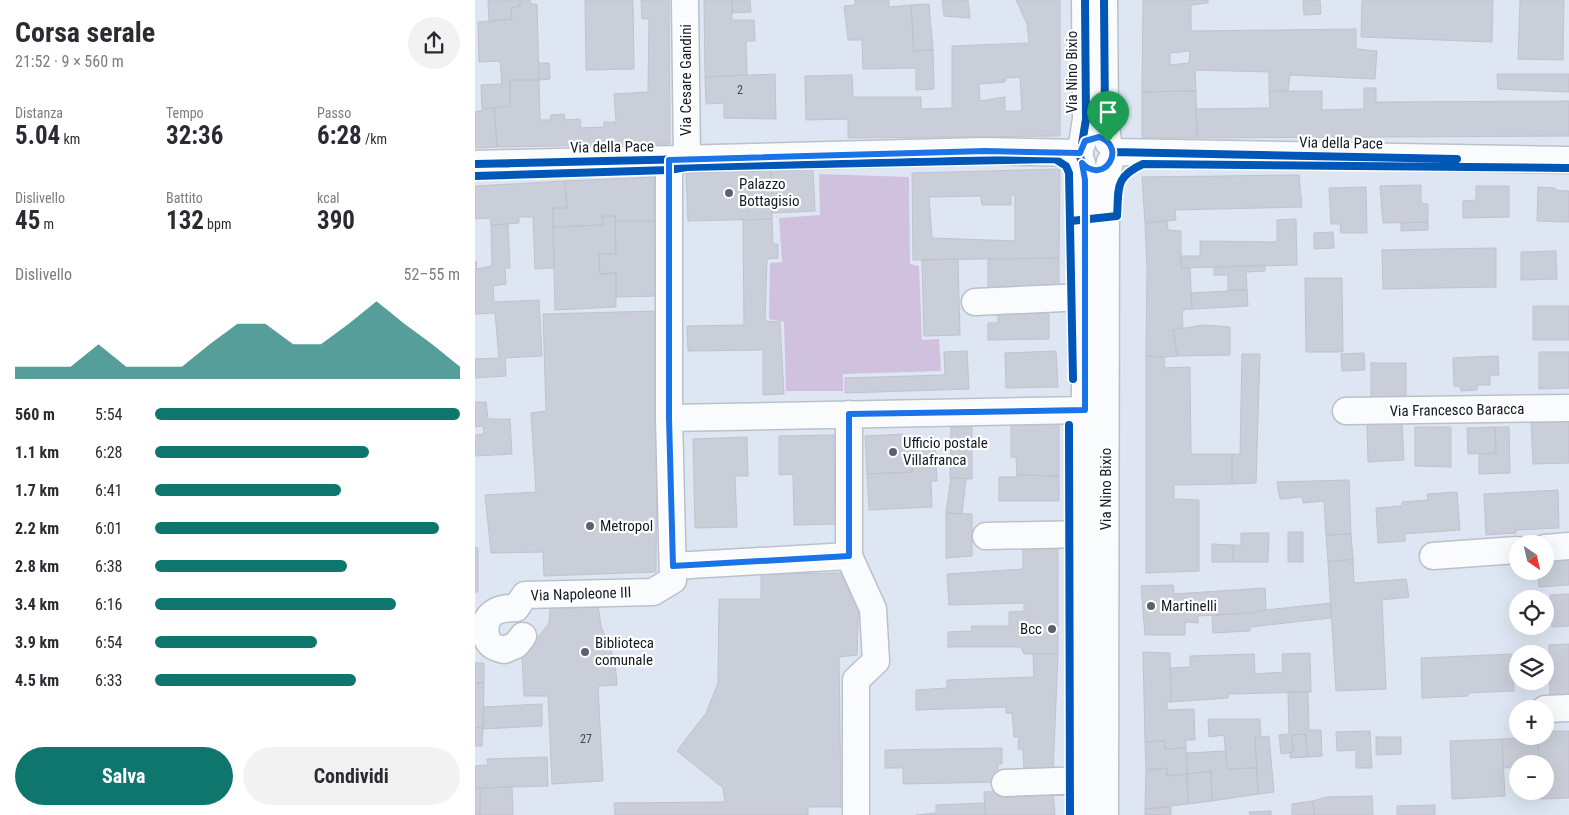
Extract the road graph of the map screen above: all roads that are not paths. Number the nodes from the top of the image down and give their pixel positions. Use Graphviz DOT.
graph roads {
  1 [pos="685,0"];
  2 [pos="1085,0"];
  3 [pos="1104,0"];
  4 [pos="1096,153"];
  5 [pos="678,160"];
  6 [pos="1569,160"];
  7 [pos="475,164"];
  8 [pos="1085,297"];
  9 [pos="975,302"];
  10 [pos="1569,408"];
  11 [pos="1085,410"];
  12 [pos="1346,411"];
  13 [pos="849,414"];
  14 [pos="669,418"];
  15 [pos="1085,534"];
  16 [pos="986,536"];
  17 [pos="1569,546"];
  18 [pos="1554,547"];
  19 [pos="1509,551"];
  20 [pos="849,556"];
  21 [pos="1433,556"];
  22 [pos="673,566"];
  23 [pos="523,636"];
  24 [pos="1569,708"];
  25 [pos="1554,709"];
  26 [pos="1085,780"];
  27 [pos="1005,783"];
  28 [pos="856,815"];
  29 [pos="1085,815"];
  30 [pos="1105,815"];
  1 -- 5 [label="street, Via Cesare Gandini"];
  2 -- 4 [label="street, Via Nino Bixio"];
  3 -- 4 [label="street, Via Nino Bixio"];
  4 -- 5 [label="street, Via della Pace"];
  4 -- 6 [label="street, Via della Pace"];
  4 -- 8 [label="street, Via Nino Bixio"];
  4 -- 30 [label="street, Via Nino Bixio"];
  5 -- 7 [label="street, Via della Pace"];
  5 -- 14 [label="street, Via Napoleone III"];
  8 -- 9 [label="street"];
  8 -- 11 [label="street, Via Nino Bixio"];
  10 -- 12 [label="street, Via Francesco Baracca"];
  11 -- 13 [label="street"];
  11 -- 15 [label="street, Via Nino Bixio"];
  13 -- 14 [label="street"];
  13 -- 20 [label="street"];
  14 -- 22 [label="street, Via Napoleone III"];
  15 -- 16 [label="street"];
  15 -- 26 [label="street, Via Nino Bixio"];
  17 -- 18 [label="street"];
  19 -- 21 [label="street"];
  20 -- 22 [label="street"];
  20 -- 28 [label="street"];
  22 -- 23 [label="street, Via Napoleone III"];
  24 -- 25 [label="street"];
  26 -- 27 [label="street"];
  26 -- 29 [label="street, Via Nino Bixio"];
}
